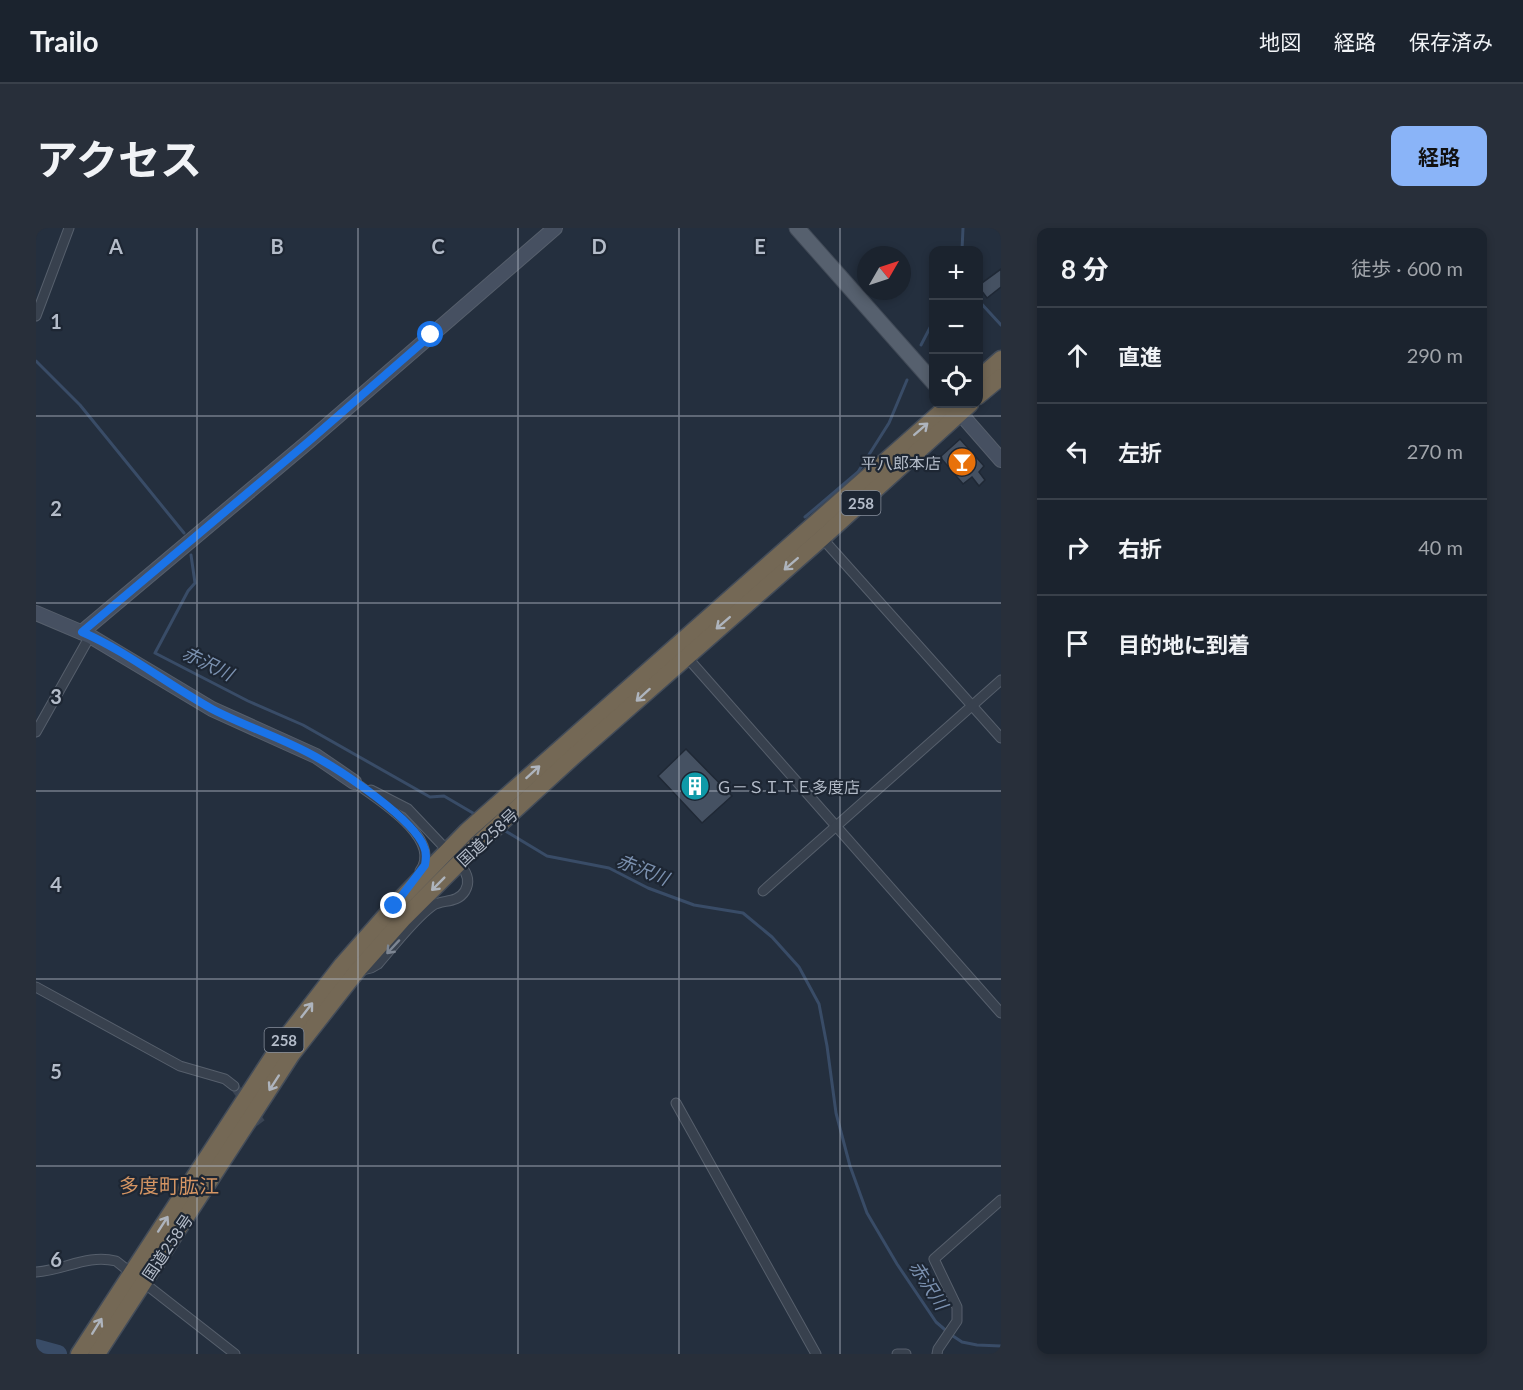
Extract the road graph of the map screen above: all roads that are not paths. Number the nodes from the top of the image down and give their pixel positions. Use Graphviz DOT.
graph roads {
  1 [pos="69,228"];
  2 [pos="555,228"];
  3 [pos="797,228"];
  4 [pos="36,316"];
  5 [pos="1001,359"];
  6 [pos="983,375"];
  7 [pos="1001,377"];
  8 [pos="929,378"];
  9 [pos="983,392"];
  10 [pos="956,408"];
  11 [pos="956,408"];
  12 [pos="960,408"];
  13 [pos="1001,460"];
  14 [pos="822,537"];
  15 [pos="36,614"];
  16 [pos="86,634"];
  17 [pos="682,650"];
  18 [pos="1001,680"];
  19 [pos="972,706"];
  20 [pos="36,732"];
  21 [pos="1001,738"];
  22 [pos="354,782"];
  23 [pos="836,826"];
  24 [pos="473,837"];
  25 [pos="444,847"];
  26 [pos="461,866"];
  27 [pos="763,891"];
  28 [pos="394,906"];
  29 [pos="357,971"];
  30 [pos="36,987"];
  31 [pos="1001,1013"];
  32 [pos="234,1086"];
  33 [pos="676,1103"];
  34 [pos="1001,1200"];
  35 [pos="36,1272"];
  36 [pos="137,1278"];
  37 [pos="121,1302"];
  38 [pos="937,1352"];
  39 [pos="79,1354"];
  40 [pos="98,1354"];
  41 [pos="235,1354"];
  42 [pos="816,1354"];
  43 [pos="897,1354"];
  44 [pos="906,1354"];
  1 -- 4 [label="street"];
  2 -- 16 [label="street"];
  3 -- 8 [label="main road"];
  5 -- 6 [label="highway"];
  7 -- 9 [label="highway"];
  10 -- 14 [label="highway, 国道258号 / 258"];
  17 -- 11 [label="highway, 国道258号 / 258, one-way"];
  12 -- 13 [label="street"];
  14 -- 17 [label="highway, 国道258号 / 258, one-way"];
  14 -- 19 [label="street"];
  15 -- 16 [label="street"];
  16 -- 20 [label="street"];
  16 -- 22 [label="street"];
  17 -- 23 [label="street"];
  17 -- 24 [label="highway, 国道258号 / 258"];
  18 -- 19 [label="street"];
  19 -- 21 [label="street"];
  19 -- 23 [label="street"];
  22 -- 25 [label="street"];
  22 -- 28 [label="street"];
  23 -- 27 [label="street"];
  23 -- 31 [label="street"];
  24 -- 28 [label="highway, 国道258号 / 258"];
  24 -- 29 [label="highway, 国道258号 / 258, one-way"];
  26 -- 29 [label="street, one-way"];
  36 -- 28 [label="highway, 国道258号 / 258, one-way"];
  29 -- 36 [label="highway, 国道258号 / 258, one-way"];
  30 -- 32 [label="street"];
  33 -- 42 [label="street"];
  34 -- 38 [label="street"];
  35 -- 36 [label="street"];
  36 -- 37 [label="highway, 国道258号 / 258"];
  36 -- 41 [label="street"];
  39 -- 37 [label="highway, 国道258号 / 258, one-way"];
  37 -- 40 [label="highway, 国道258号 / 258"];
  43 -- 44 [label="street"];
}
